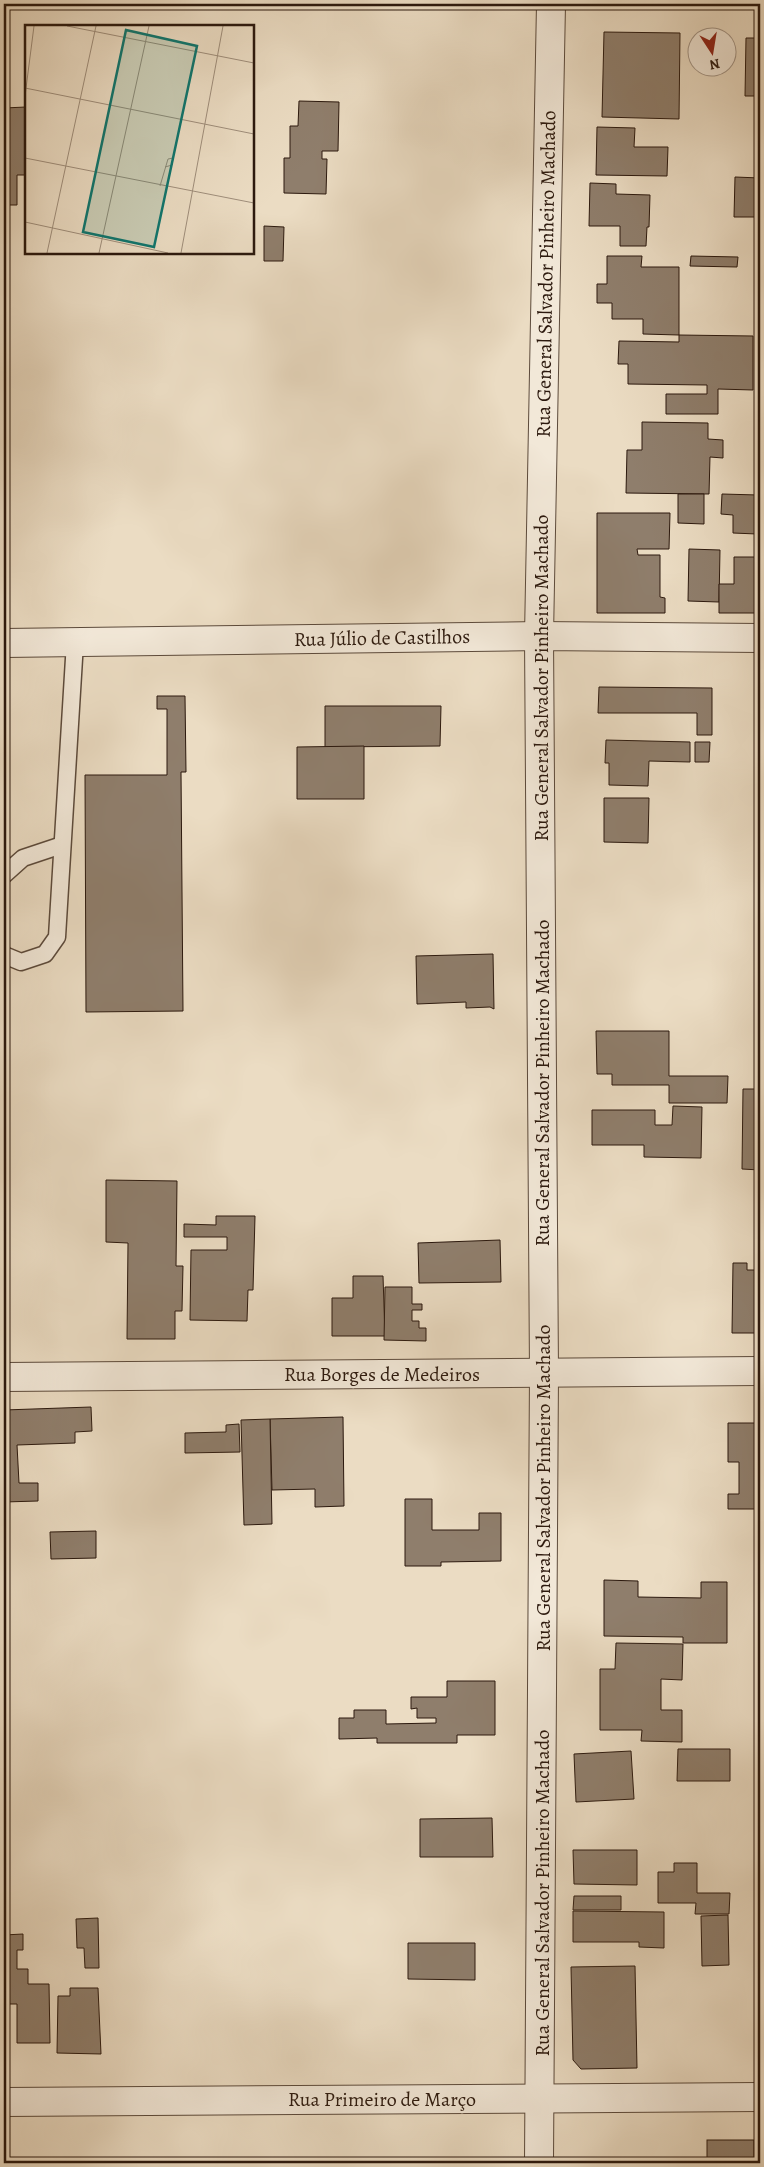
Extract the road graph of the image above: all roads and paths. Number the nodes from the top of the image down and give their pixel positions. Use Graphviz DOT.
graph roads {
  1 [pos="551,4"];
  2 [pos="539,636"];
  3 [pos="760,638"];
  4 [pos="75,642"];
  5 [pos="4,643"];
  6 [pos="62,845"];
  7 [pos="4,875"];
  8 [pos="4,955"];
  9 [pos="760,1371"];
  10 [pos="544,1373"];
  11 [pos="4,1377"];
  12 [pos="760,2097"];
  13 [pos="541,2098"];
  14 [pos="4,2102"];
  15 [pos="539,2163"];
  1 -- 2 [label="street, Rua General Salvador Pinheiro Machado"];
  2 -- 3 [label="street, Rua Júlio de Castilhos"];
  2 -- 4 [label="street, Rua Júlio de Castilhos"];
  2 -- 10 [label="street, Rua General Salvador Pinheiro Machado"];
  4 -- 5 [label="street, Rua Júlio de Castilhos"];
  4 -- 6 [label="lane"];
  6 -- 7 [label="lane"];
  6 -- 8 [label="lane"];
  9 -- 10 [label="street, Rua Borges de Medeiros"];
  10 -- 11 [label="street, Rua Borges de Medeiros"];
  10 -- 13 [label="street, Rua General Salvador Pinheiro Machado"];
  12 -- 13 [label="street, Rua Primeiro de Março"];
  13 -- 14 [label="street, Rua Primeiro de Março"];
  13 -- 15 [label="street, Rua General Salvador Pinheiro Machado"];
}
